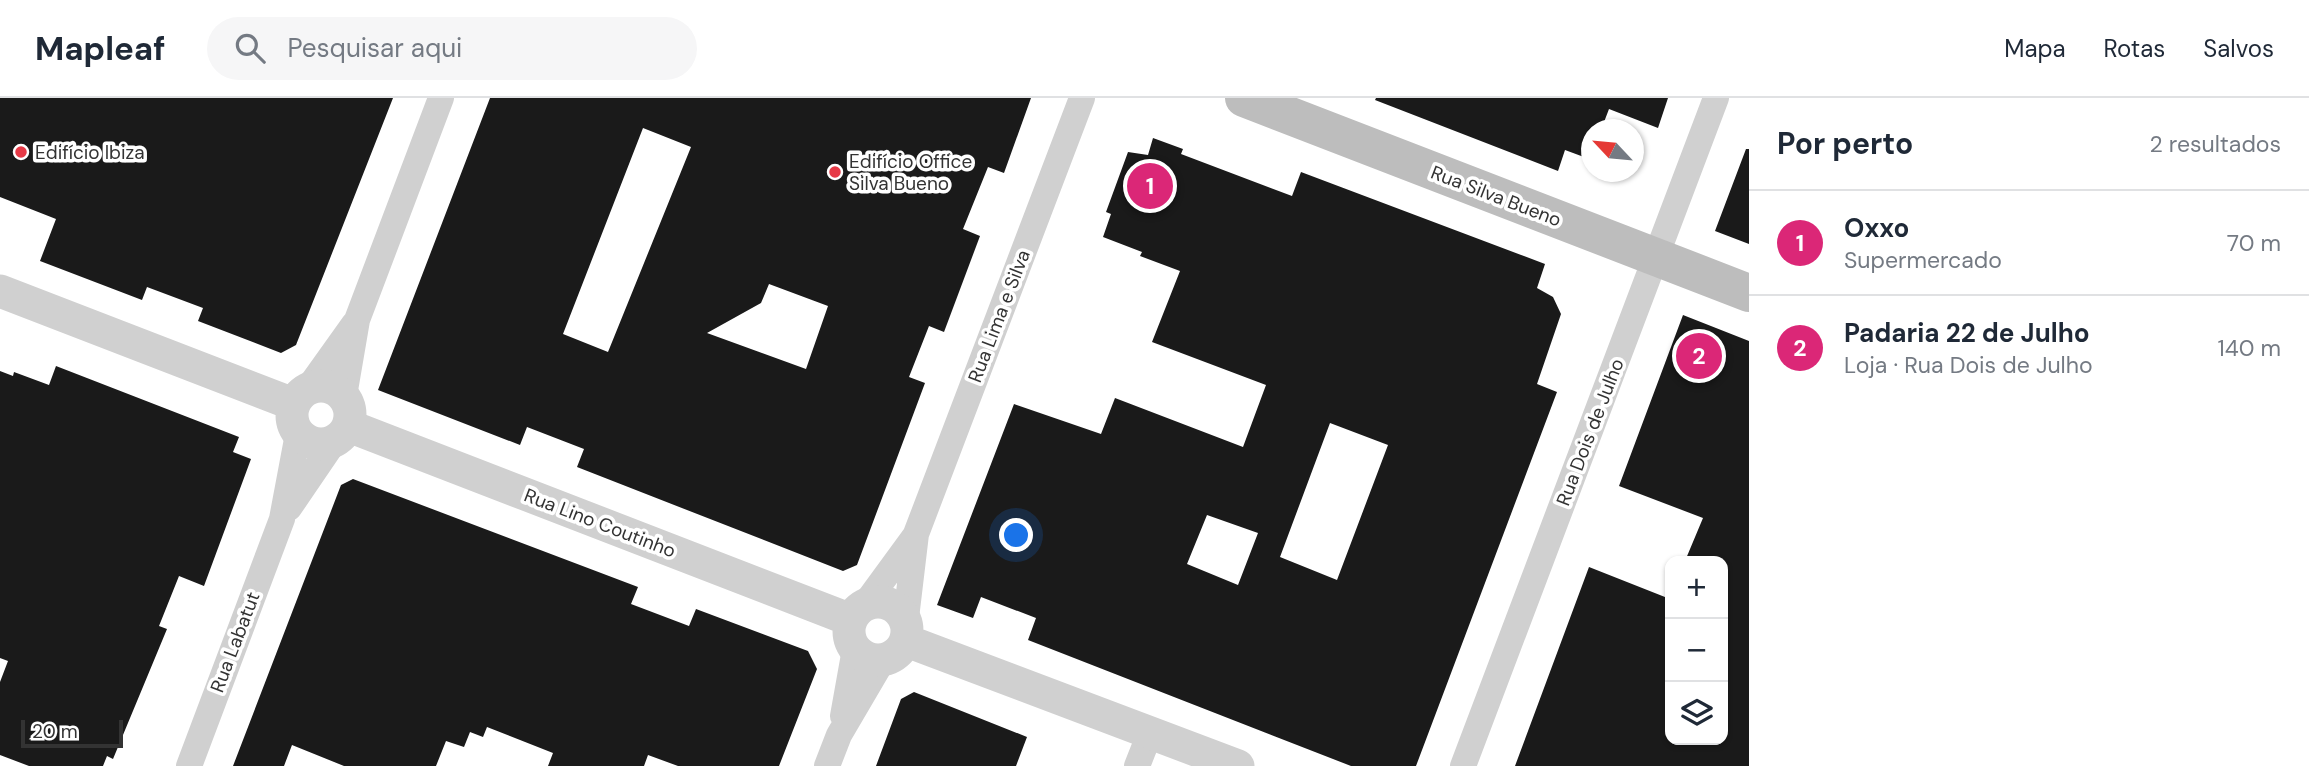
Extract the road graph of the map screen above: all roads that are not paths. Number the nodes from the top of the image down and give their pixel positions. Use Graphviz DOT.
graph roads {
  1 [pos="442,98"];
  2 [pos="1082,98"];
  3 [pos="1244,98"];
  4 [pos="1716,98"];
  5 [pos="1656,257"];
  6 [pos="0,291"];
  7 [pos="1749,293"];
  8 [pos="357,320"];
  9 [pos="300,408"];
  10 [pos="342,421"];
  11 [pos="282,519"];
  12 [pos="916,534"];
  13 [pos="878,632"];
  14 [pos="1150,733"];
  15 [pos="189,766"];
  16 [pos="827,766"];
  17 [pos="1137,766"];
  18 [pos="1238,766"];
  19 [pos="1463,766"];
  1 -- 8 [label="street, Rua Labatut"];
  2 -- 12 [label="street, Rua Lima e Silva"];
  3 -- 5 [label="main road, Rua Silva Bueno"];
  4 -- 5 [label="street, Rua Dois de Julho"];
  5 -- 7 [label="main road, Rua Silva Bueno"];
  5 -- 19 [label="street, Rua Dois de Julho"];
  6 -- 9 [label="street"];
  8 -- 9 [label="street, Rua Labatut"];
  8 -- 10 [label="street, Rua Labatut"];
  9 -- 10 [label="street"];
  9 -- 10 [label="street"];
  9 -- 11 [label="street, Rua Labatut"];
  10 -- 11 [label="street, Rua Labatut"];
  10 -- 13 [label="street, Rua Lino Coutinho"];
  11 -- 15 [label="street, Rua Labatut"];
  12 -- 13 [label="street, Rua Lima e Silva"];
  12 -- 13 [label="street, Rua Lima e Silva"];
  13 -- 14 [label="street, Rua Lino Coutinho"];
  13 -- 16 [label="street, Rua Lima e Silva"];
  14 -- 17 [label="street"];
  14 -- 18 [label="street, Rua Lino Coutinho"];
}
